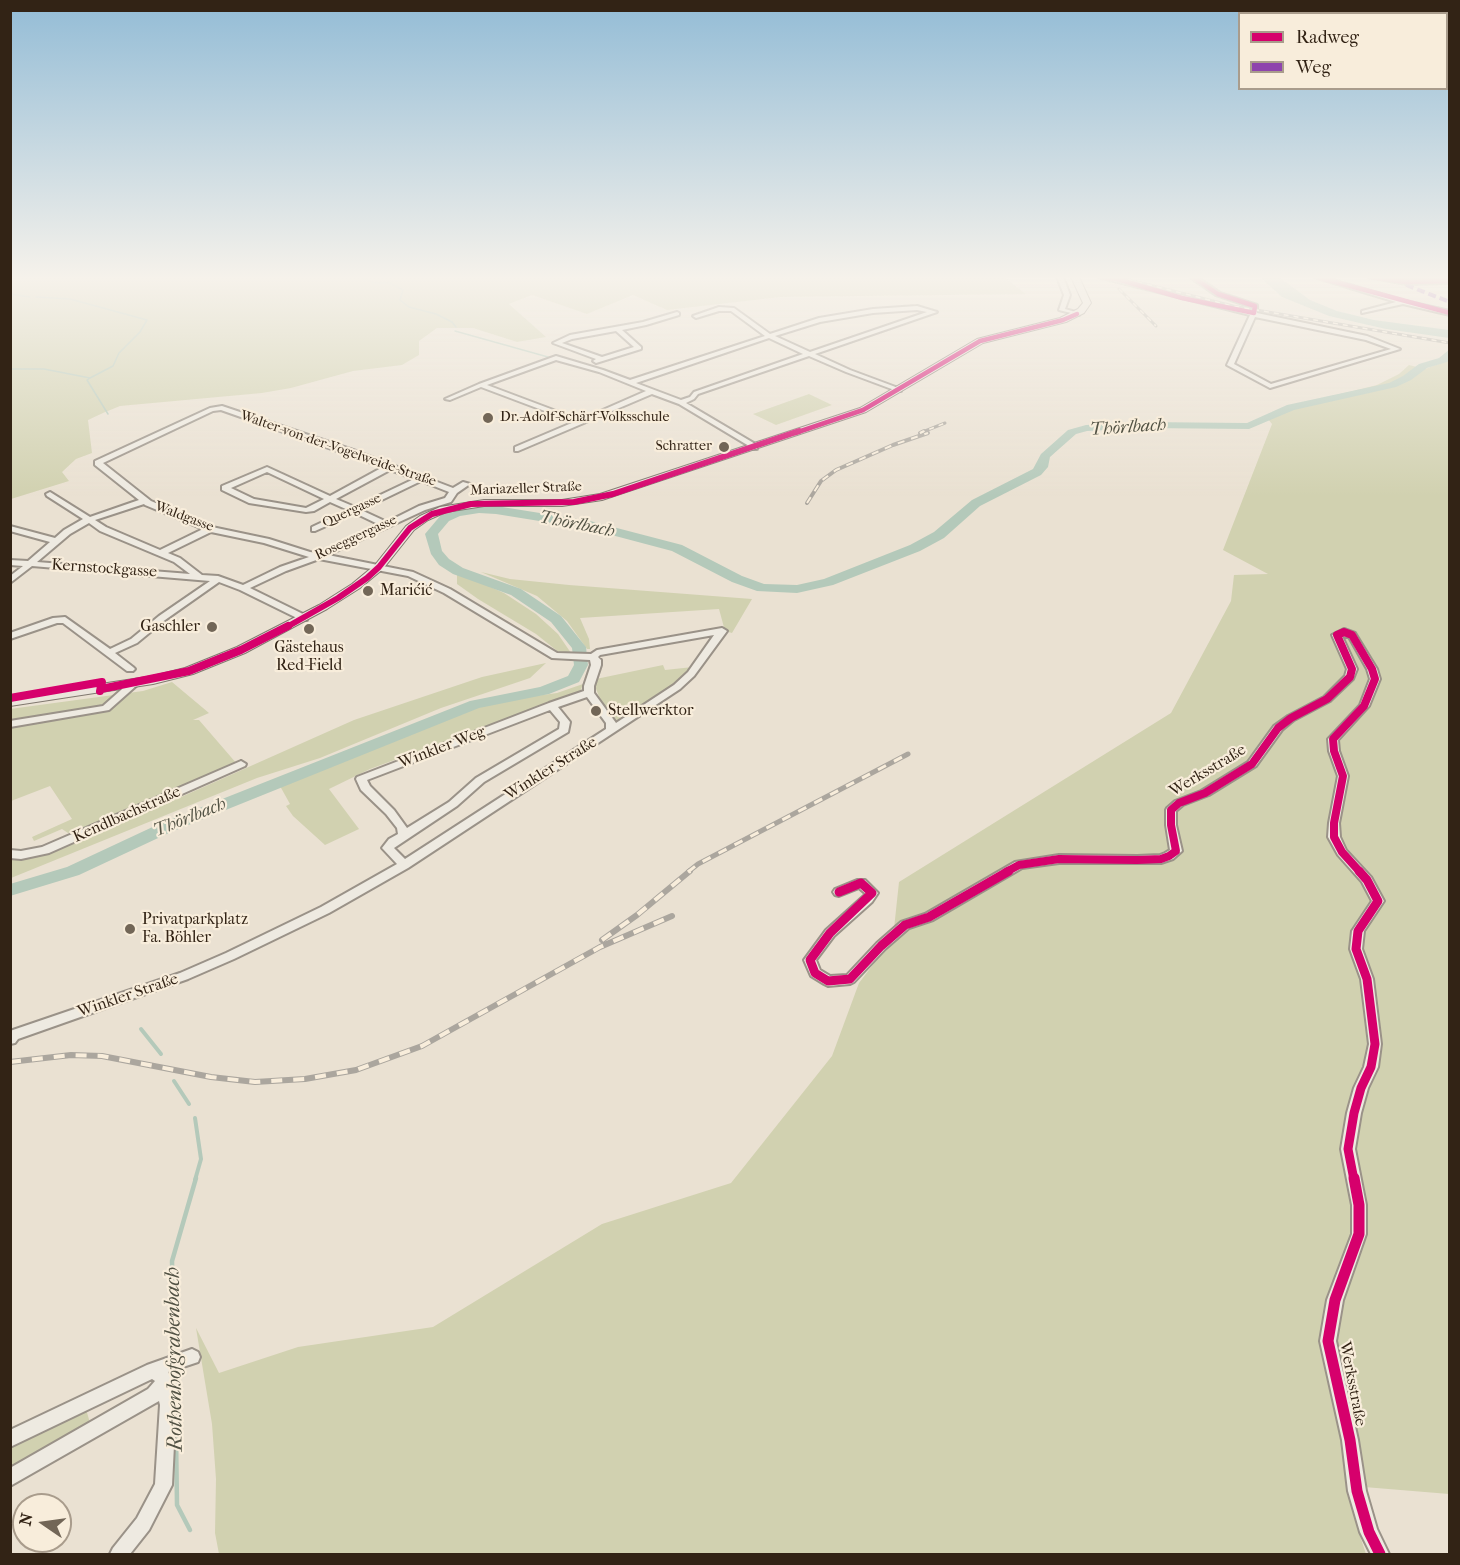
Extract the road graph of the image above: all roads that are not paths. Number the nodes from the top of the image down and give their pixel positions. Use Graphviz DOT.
graph roads {
  1 [pos="576,350"];
  2 [pos="632,350"];
  3 [pos="727,350"];
  4 [pos="799,350"];
  5 [pos="819,350"];
  6 [pos="964,350"];
  7 [pos="1237,350"];
  8 [pos="1393,350"];
  9 [pos="807,354"];
  10 [pos="602,359"];
  11 [pos="581,365"];
  12 [pos="631,382"];
  13 [pos="481,385"];
  14 [pos="899,390"];
  15 [pos="652,391"];
  16 [pos="448,399"];
  17 [pos="681,404"];
  18 [pos="222,408"];
  19 [pos="579,422"];
  20 [pos="754,447"];
  21 [pos="518,449"];
  22 [pos="389,467"];
  23 [pos="422,478"];
  24 [pos="466,484"];
  25 [pos="454,491"];
  26 [pos="50,494"];
  27 [pos="330,499"];
  28 [pos="144,501"];
  29 [pos="356,510"];
  30 [pos="88,520"];
  31 [pos="385,524"];
  32 [pos="10,528"];
  33 [pos="210,529"];
  34 [pos="315,529"];
  35 [pos="55,541"];
  36 [pos="161,553"];
  37 [pos="320,556"];
  38 [pos="10,562"];
  39 [pos="32,564"];
  40 [pos="379,567"];
  41 [pos="198,576"];
  42 [pos="219,579"];
  43 [pos="10,580"];
  44 [pos="243,588"];
  45 [pos="304,618"];
  46 [pos="10,636"];
  47 [pos="109,652"];
  48 [pos="590,656"];
  49 [pos="130,669"];
  50 [pos="133,684"];
  51 [pos="589,693"];
  52 [pos="10,702"];
  53 [pos="552,705"];
  54 [pos="10,724"];
  55 [pos="611,728"];
  56 [pos="241,764"];
  57 [pos="403,834"];
  58 [pos="10,854"];
  59 [pos="404,865"];
  60 [pos="839,892"];
  61 [pos="10,1039"];
  62 [pos="186,1359"];
  63 [pos="158,1368"];
  64 [pos="162,1386"];
  65 [pos="10,1438"];
  66 [pos="10,1478"];
  67 [pos="119,1554"];
  68 [pos="1380,1554"];
  1 -- 10 [label="street"];
  2 -- 10 [label="street"];
  3 -- 12 [label="street"];
  4 -- 9 [label="street"];
  5 -- 9 [label="street"];
  6 -- 14 [label="main road, Mariazeller Straße"];
  7 -- 8 [label="street"];
  9 -- 14 [label="street"];
  9 -- 17 [label="street"];
  10 -- 11 [label="street"];
  11 -- 12 [label="street"];
  11 -- 13 [label="street"];
  12 -- 15 [label="street"];
  13 -- 16 [label="street"];
  13 -- 19 [label="street"];
  14 -- 20 [label="main road, Mariazeller Straße"];
  15 -- 17 [label="street"];
  15 -- 19 [label="street"];
  17 -- 20 [label="street"];
  18 -- 22 [label="street, Walter-von-der-Vogelweide-Straße"];
  18 -- 28 [label="street, Waldgasse"];
  19 -- 21 [label="street"];
  20 -- 40 [label="main road, Mariazeller Straße"];
  22 -- 23 [label="street, Walter-von-der-Vogelweide-Straße"];
  22 -- 27 [label="street"];
  23 -- 25 [label="street, Walter-von-der-Vogelweide-Straße"];
  23 -- 29 [label="street, Quergasse"];
  24 -- 25 [label="street, Roseggergasse"];
  25 -- 31 [label="street, Roseggergasse"];
  26 -- 30 [label="street"];
  27 -- 27 [label="street"];
  27 -- 29 [label="street"];
  28 -- 30 [label="street"];
  28 -- 33 [label="street, Waldgasse"];
  29 -- 31 [label="street"];
  29 -- 34 [label="street, Quergasse"];
  30 -- 35 [label="street"];
  30 -- 36 [label="street"];
  31 -- 37 [label="street, Roseggergasse"];
  32 -- 35 [label="street"];
  33 -- 36 [label="street"];
  33 -- 37 [label="street, Waldgasse"];
  35 -- 39 [label="street"];
  36 -- 41 [label="street"];
  37 -- 40 [label="street, Waldgasse"];
  37 -- 44 [label="street, Roseggergasse"];
  38 -- 39 [label="street, Kernstockgasse"];
  39 -- 41 [label="street, Kernstockgasse"];
  39 -- 43 [label="street"];
  40 -- 45 [label="main road, Mariazeller Straße"];
  40 -- 48 [label="street"];
  41 -- 42 [label="street, Kernstockgasse"];
  42 -- 44 [label="street, Kernstockgasse"];
  42 -- 47 [label="street"];
  44 -- 45 [label="street, Kernstockgasse"];
  45 -- 50 [label="main road, Mariazeller Straße"];
  46 -- 47 [label="street"];
  47 -- 49 [label="street"];
  48 -- 51 [label="street"];
  48 -- 55 [label="street"];
  50 -- 52 [label="main road, Mariazeller Straße"];
  50 -- 54 [label="street"];
  51 -- 53 [label="street, Winkler Weg"];
  51 -- 55 [label="street, Winkler Straße"];
  53 -- 57 [label="street, Winkler Straße"];
  53 -- 57 [label="street, Winkler Weg"];
  55 -- 59 [label="street, Winkler Straße"];
  56 -- 58 [label="street, Kendlbachstraße"];
  57 -- 59 [label="street"];
  59 -- 61 [label="street, Winkler Straße"];
  60 -- 68 [label="street, Werksstraße"];
  62 -- 63 [label="street"];
  63 -- 64 [label="street"];
  63 -- 65 [label="street"];
  64 -- 66 [label="street"];
  64 -- 67 [label="street"];
}
